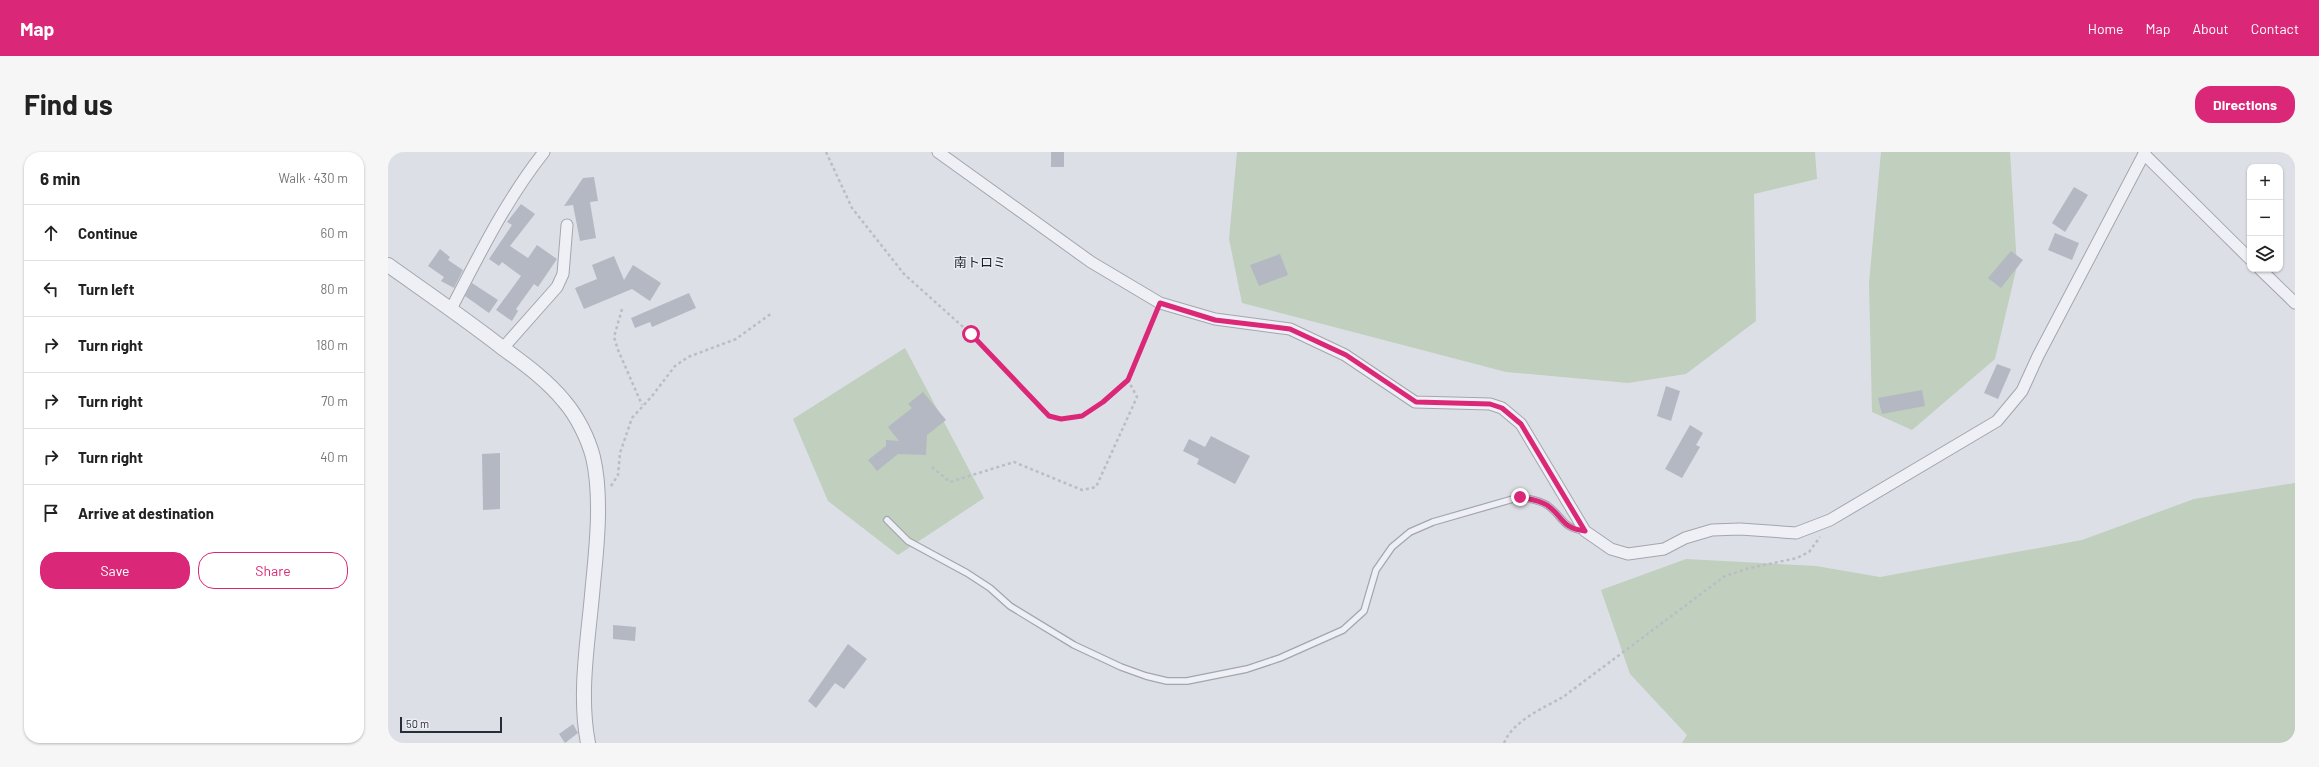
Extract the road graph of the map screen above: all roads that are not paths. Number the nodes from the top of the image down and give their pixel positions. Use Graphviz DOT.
graph roads {
  1 [pos="544,152"];
  2 [pos="938,152"];
  3 [pos="2145,153"];
  4 [pos="567,224"];
  5 [pos="2247,256"];
  6 [pos="388,265"];
  7 [pos="2263,272"];
  8 [pos="2295,303"];
  9 [pos="450,309"];
  10 [pos="503,348"];
  11 [pos="887,520"];
  12 [pos="1585,531"];
  13 [pos="588,743"];
  1 -- 9 [label="street"];
  2 -- 12 [label="street"];
  3 -- 5 [label="street"];
  3 -- 12 [label="street"];
  4 -- 10 [label="street"];
  6 -- 9 [label="street"];
  7 -- 8 [label="street"];
  9 -- 10 [label="street"];
  10 -- 13 [label="street"];
  11 -- 12 [label="lane"];
}
